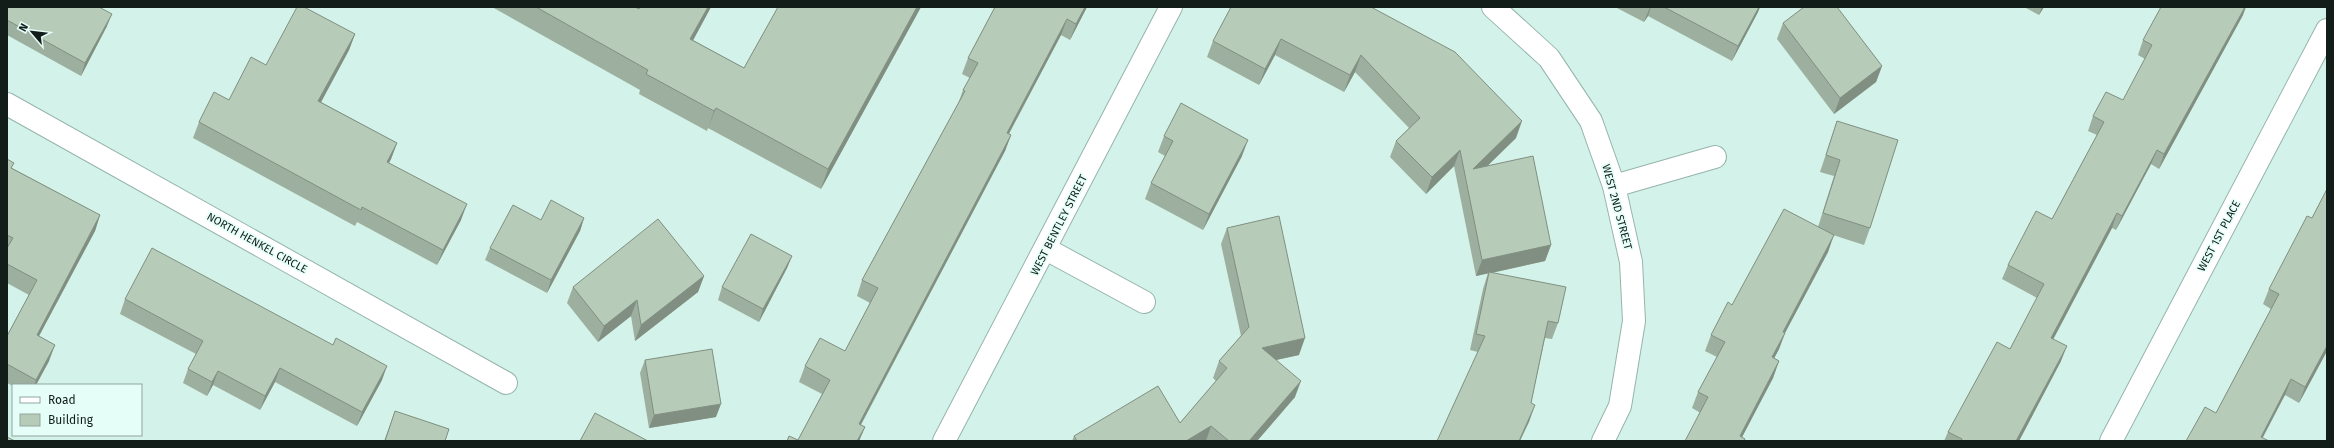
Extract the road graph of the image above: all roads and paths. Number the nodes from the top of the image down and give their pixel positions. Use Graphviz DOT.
graph roads {
  1 [pos="1171,7"];
  2 [pos="1493,7"];
  3 [pos="2327,30"];
  4 [pos="7,104"];
  5 [pos="1716,157"];
  6 [pos="1614,186"];
  7 [pos="1046,250"];
  8 [pos="1144,302"];
  9 [pos="506,383"];
  10 [pos="944,441"];
  11 [pos="1603,441"];
  12 [pos="2111,441"];
  1 -- 7 [label="street, WEST BENTLEY STREET"];
  2 -- 6 [label="street, WEST 2ND STREET"];
  3 -- 12 [label="street, WEST 1ST PLACE"];
  4 -- 9 [label="street, NORTH HENKEL CIRCLE"];
  5 -- 6 [label="street"];
  6 -- 11 [label="street, WEST 2ND STREET"];
  7 -- 8 [label="street"];
  7 -- 10 [label="street, WEST BENTLEY STREET"];
}
